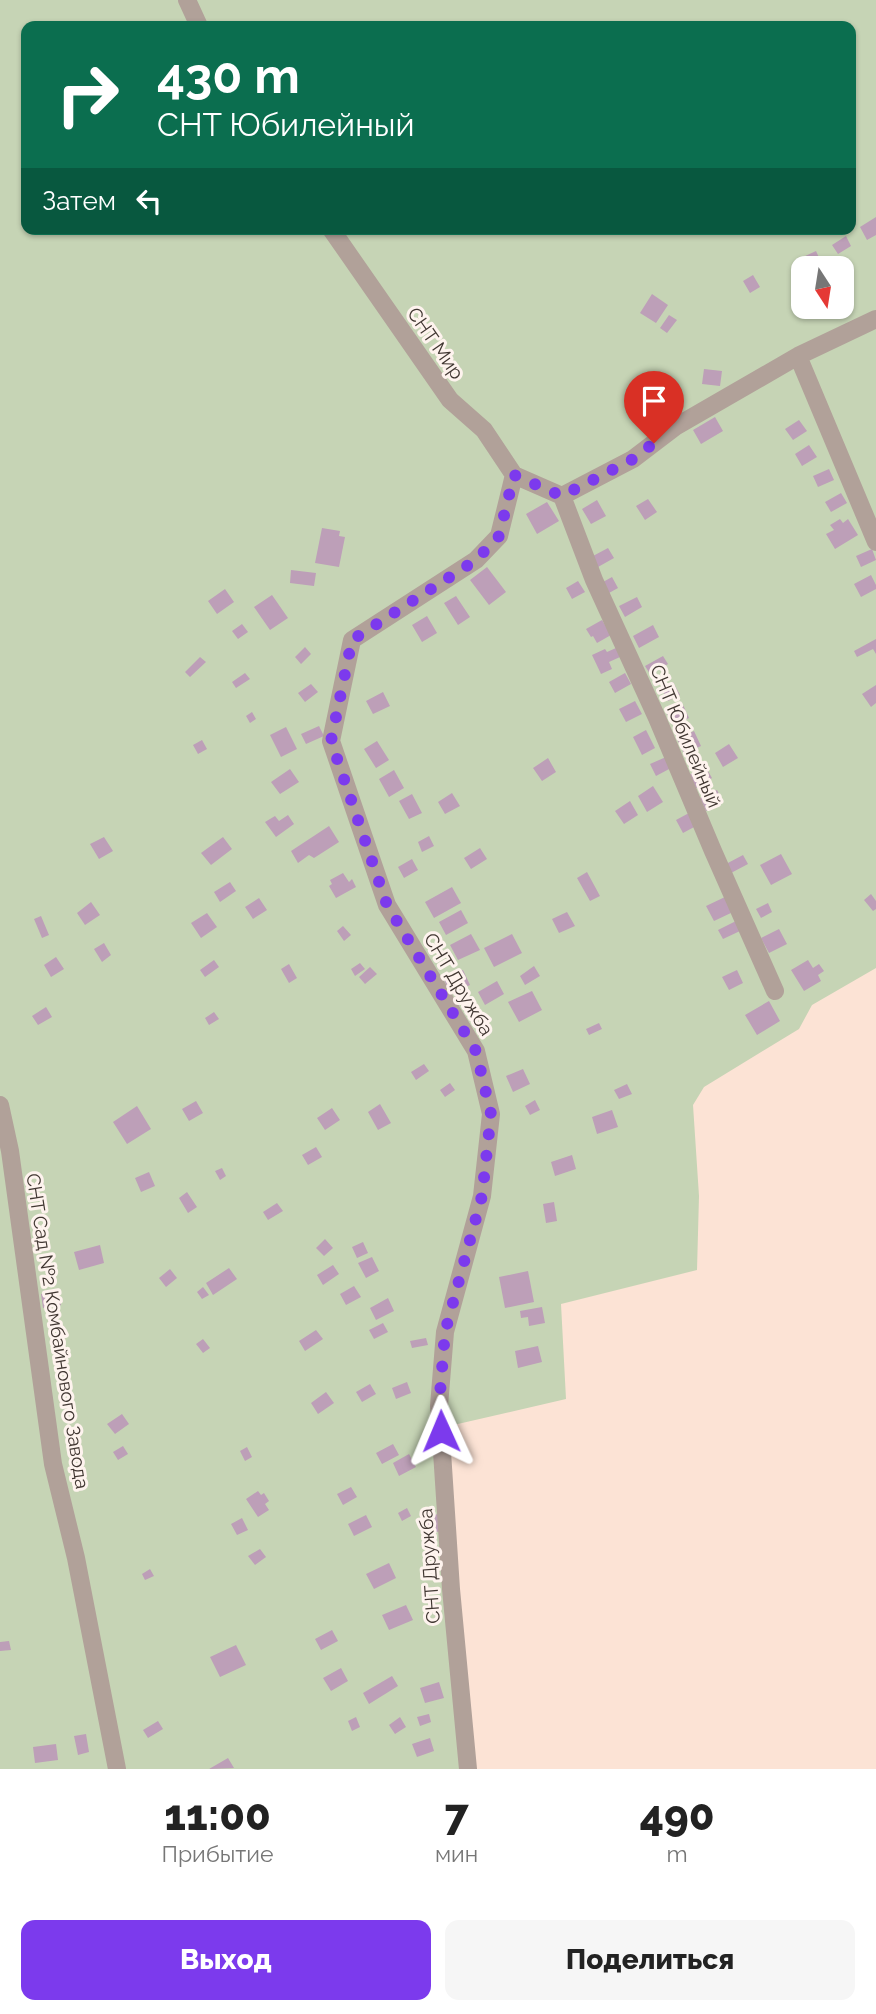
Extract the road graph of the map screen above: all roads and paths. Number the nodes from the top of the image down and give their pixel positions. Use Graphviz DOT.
graph roads {
  1 [pos="187,0"];
  2 [pos="197,21"];
  3 [pos="335,235"];
  4 [pos="876,319"];
  5 [pos="798,356"];
  6 [pos="514,475"];
  7 [pos="562,496"];
  8 [pos="876,542"];
  9 [pos="775,991"];
  10 [pos="0,1105"];
  11 [pos="117,1769"];
  12 [pos="468,1769"];
  1 -- 2 [label="street"];
  3 -- 6 [label="street, СНТ Мир"];
  4 -- 5 [label="street"];
  5 -- 7 [label="street"];
  5 -- 8 [label="street"];
  6 -- 7 [label="street"];
  6 -- 12 [label="street, СНТ Дружба"];
  7 -- 9 [label="street, СНТ Юбилейный"];
  10 -- 11 [label="street, СНТ Сад №2 Комбайнового Завода"];
}
